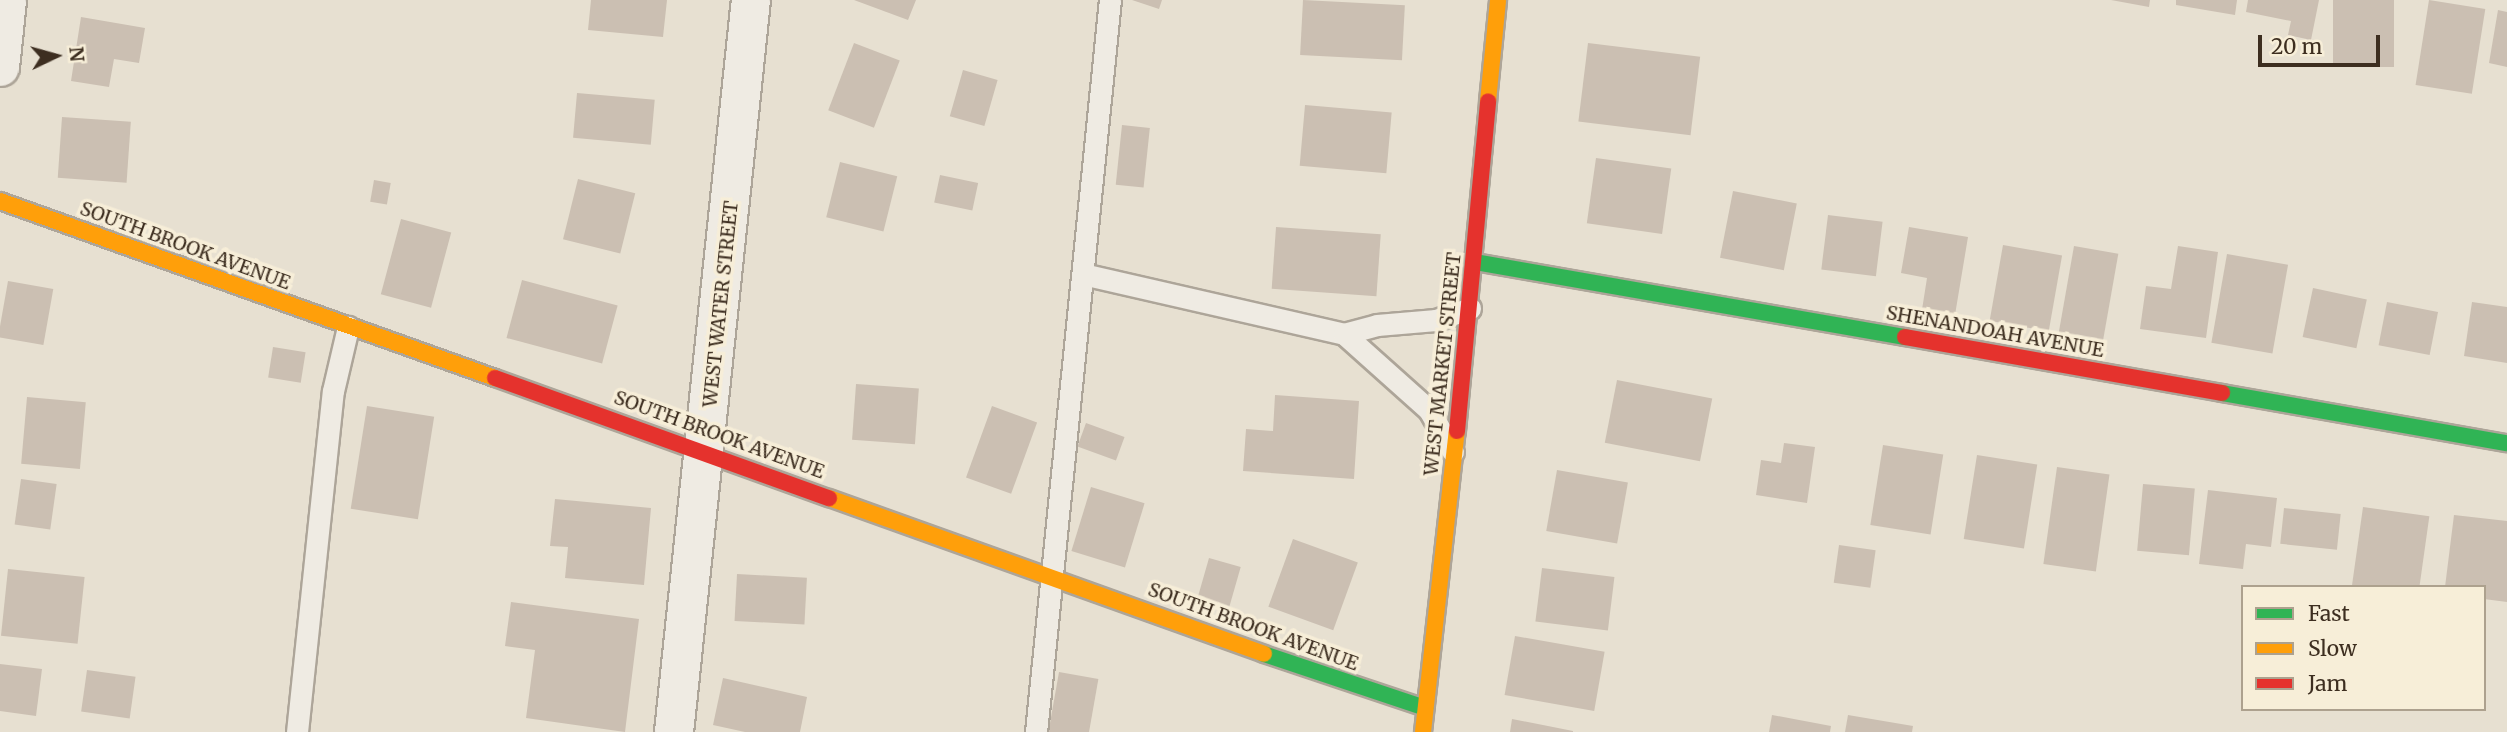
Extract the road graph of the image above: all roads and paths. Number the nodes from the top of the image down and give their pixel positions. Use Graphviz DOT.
graph roads {
  1 [pos="7,0"];
  2 [pos="751,0"];
  3 [pos="1110,0"];
  4 [pos="1498,0"];
  5 [pos="0,67"];
  6 [pos="0,201"];
  7 [pos="1475,262"];
  8 [pos="1083,274"];
  9 [pos="1470,308"];
  10 [pos="348,327"];
  11 [pos="1344,334"];
  12 [pos="2507,443"];
  13 [pos="706,452"];
  14 [pos="1455,456"];
  15 [pos="1054,577"];
  16 [pos="1425,708"];
  17 [pos="297,732"];
  18 [pos="674,732"];
  19 [pos="1036,732"];
  20 [pos="1423,732"];
  1 -- 5 [label="street"];
  2 -- 13 [label="street, WEST WATER STREET"];
  3 -- 8 [label="lane"];
  4 -- 7 [label="street, WEST MARKET STREET"];
  6 -- 10 [label="street, SOUTH BROOK AVENUE"];
  7 -- 9 [label="street, WEST MARKET STREET"];
  7 -- 12 [label="street, SHENANDOAH AVENUE"];
  8 -- 11 [label="lane"];
  8 -- 15 [label="lane"];
  9 -- 11 [label="lane"];
  9 -- 14 [label="street, WEST MARKET STREET"];
  10 -- 13 [label="street, SOUTH BROOK AVENUE"];
  10 -- 17 [label="lane"];
  11 -- 14 [label="lane"];
  13 -- 15 [label="street, SOUTH BROOK AVENUE"];
  13 -- 18 [label="street, WEST WATER STREET"];
  14 -- 16 [label="street, WEST MARKET STREET"];
  15 -- 16 [label="street, SOUTH BROOK AVENUE"];
  15 -- 19 [label="lane"];
  16 -- 20 [label="street, WEST MARKET STREET"];
}
